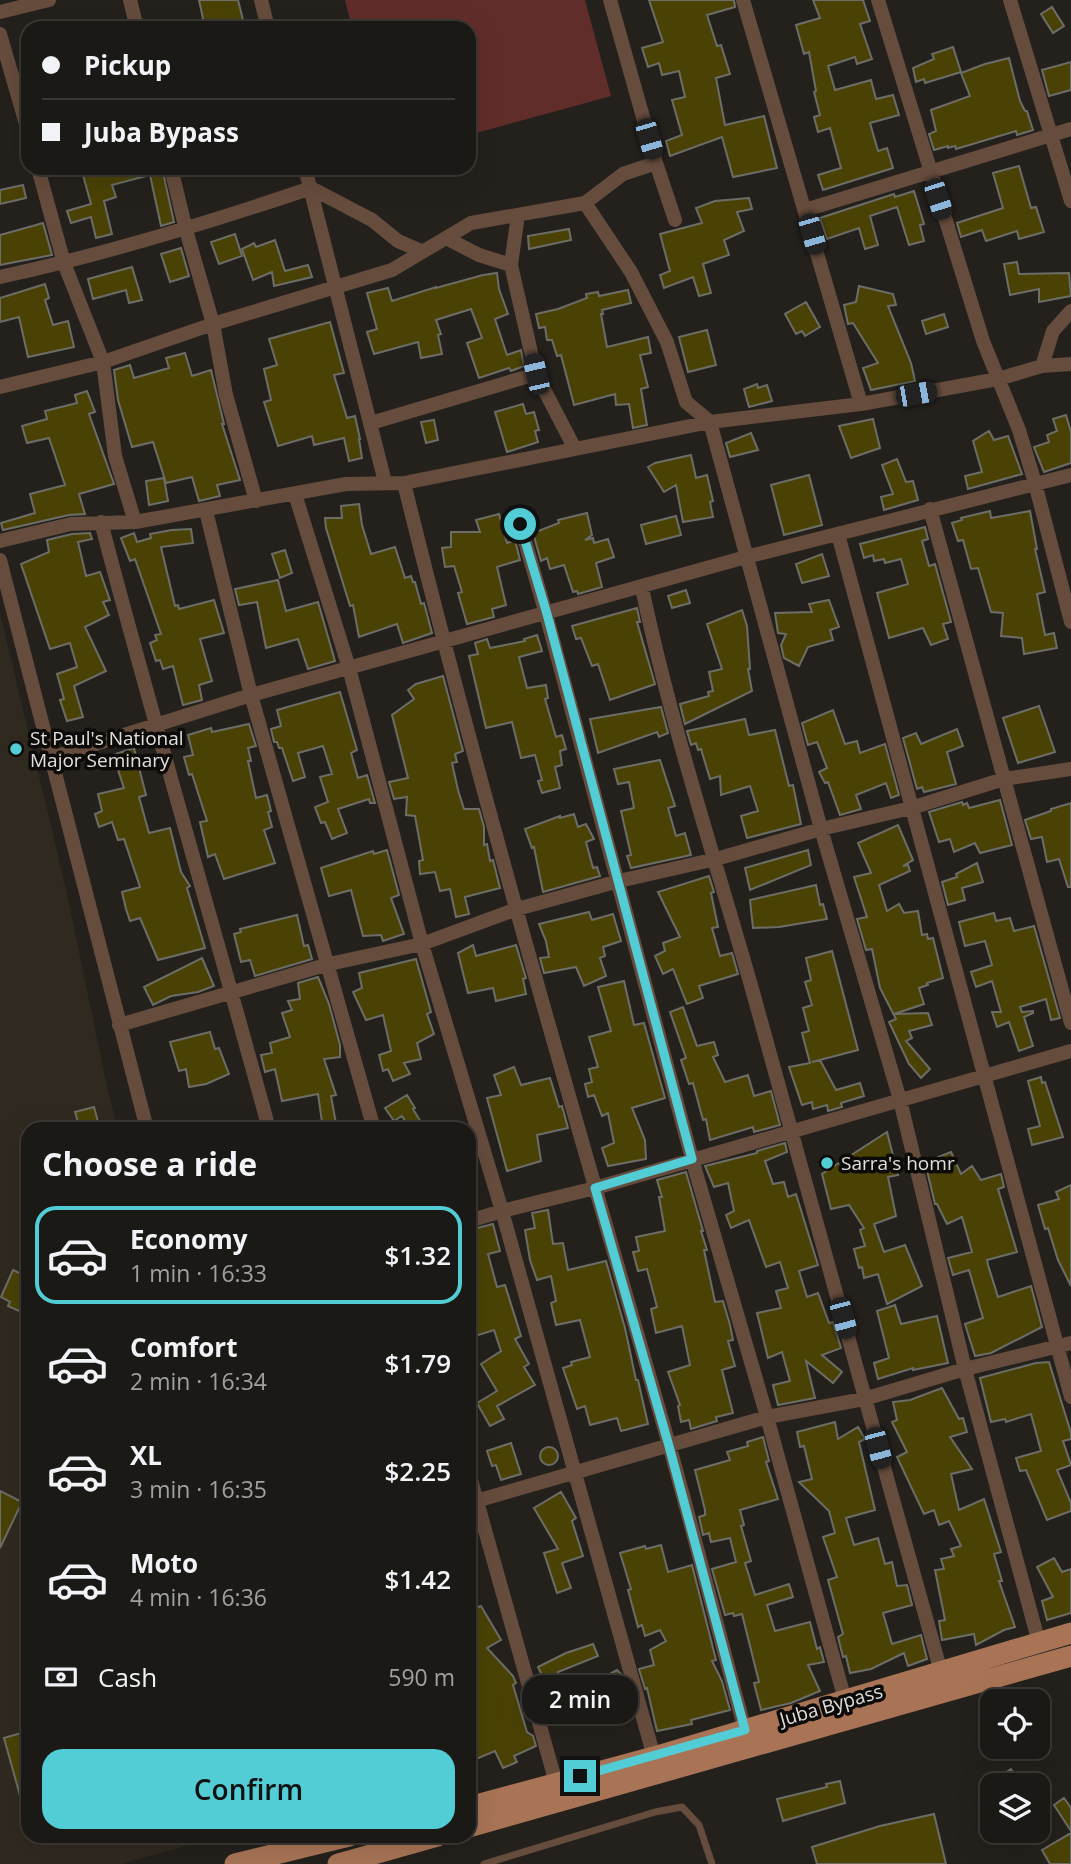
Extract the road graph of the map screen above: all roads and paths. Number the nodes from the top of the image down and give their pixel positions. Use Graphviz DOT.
graph roads {
  1 [pos="49,0"];
  2 [pos="130,0"];
  3 [pos="261,0"];
  4 [pos="610,0"];
  5 [pos="743,0"];
  6 [pos="878,0"];
  7 [pos="1010,0"];
  8 [pos="0,12"];
  9 [pos="135,21"];
  10 [pos="266,21"];
  11 [pos="0,34"];
  12 [pos="21,107"];
  13 [pos="1071,129"];
  14 [pos="1051,137"];
  15 [pos="656,163"];
  16 [pos="930,174"];
  17 [pos="40,175"];
  18 [pos="173,175"];
  19 [pos="307,175"];
  20 [pos="311,188"];
  21 [pos="1071,201"];
  22 [pos="585,203"];
  23 [pos="806,210"];
  24 [pos="518,215"];
  25 [pos="674,220"];
  26 [pos="186,230"];
  27 [pos="446,238"];
  28 [pos="421,251"];
  29 [pos="64,263"];
  30 [pos="511,265"];
  31 [pos="0,277"];
  32 [pos="337,287"];
  33 [pos="1071,311"];
  34 [pos="213,324"];
  35 [pos="103,362"];
  36 [pos="1071,364"];
  37 [pos="1042,366"];
  38 [pos="536,374"];
  39 [pos="998,379"];
  40 [pos="0,387"];
  41 [pos="861,404"];
  42 [pos="710,422"];
  43 [pos="371,423"];
  44 [pos="575,449"];
  45 [pos="1071,475"];
  46 [pos="385,482"];
  47 [pos="404,483"];
  48 [pos="1035,483"];
  49 [pos="295,494"];
  50 [pos="256,501"];
  51 [pos="930,509"];
  52 [pos="205,511"];
  53 [pos="100,522"];
  54 [pos="135,522"];
  55 [pos="520,524"];
  56 [pos="838,534"];
  57 [pos="0,541"];
  58 [pos="746,557"];
  59 [pos="0,560"];
  60 [pos="642,588"];
  61 [pos="547,614"];
  62 [pos="1071,622"];
  63 [pos="444,642"];
  64 [pos="349,668"];
  65 [pos="251,695"];
  66 [pos="154,725"];
  67 [pos="51,758"];
  68 [pos="1071,769"];
  69 [pos="1004,779"];
  70 [pos="911,808"];
  71 [pos="821,829"];
  72 [pos="716,859"];
  73 [pos="619,881"];
  74 [pos="517,909"];
  75 [pos="422,944"];
  76 [pos="329,964"];
  77 [pos="232,992"];
  78 [pos="1071,1023"];
  79 [pos="119,1025"];
  80 [pos="1071,1051"];
  81 [pos="983,1076"];
  82 [pos="900,1100"];
  83 [pos="145,1122"];
  84 [pos="267,1122"];
  85 [pos="372,1122"];
  86 [pos="475,1122"];
  87 [pos="476,1124"];
  88 [pos="792,1130"];
  89 [pos="692,1159"];
  90 [pos="595,1188"];
  91 [pos="502,1211"];
  92 [pos="476,1219"];
  93 [pos="1064,1345"];
  94 [pos="965,1369"];
  95 [pos="1071,1397"];
  96 [pos="864,1399"];
  97 [pos="767,1417"];
  98 [pos="669,1446"];
  99 [pos="575,1474"];
  100 [pos="476,1501"];
  101 [pos="476,1512"];
  102 [pos="1071,1633"];
  103 [pos="1039,1643"];
  104 [pos="1071,1656"];
  105 [pos="941,1672"];
  106 [pos="845,1700"];
  107 [pos="745,1730"];
  108 [pos="654,1757"];
  109 [pos="556,1783"];
  110 [pos="476,1805"];
  111 [pos="476,1825"];
  112 [pos="317,1843"];
  113 [pos="341,1843"];
  114 [pos="413,1843"];
  115 [pos="342,1863"];
  116 [pos="235,1864"];
  117 [pos="484,1864"];
  118 [pos="712,1864"];
  1 -- 8 [label="street"];
  2 -- 9 [label="street"];
  3 -- 10 [label="street"];
  4 -- 15 [label="street"];
  5 -- 23 [label="street"];
  6 -- 16 [label="street"];
  7 -- 14 [label="street"];
  11 -- 12 [label="street"];
  13 -- 14 [label="street"];
  14 -- 16 [label="street"];
  14 -- 21 [label="street"];
  15 -- 22 [label="street"];
  15 -- 25 [label="street"];
  16 -- 23 [label="street"];
  16 -- 39 [label="street"];
  17 -- 29 [label="street"];
  18 -- 26 [label="street"];
  19 -- 20 [label="street"];
  20 -- 26 [label="street"];
  20 -- 28 [label="street"];
  20 -- 32 [label="street"];
  22 -- 24 [label="street"];
  22 -- 42 [label="street"];
  23 -- 41 [label="street"];
  24 -- 27 [label="street"];
  24 -- 30 [label="street"];
  26 -- 29 [label="street"];
  26 -- 34 [label="street"];
  27 -- 28 [label="street"];
  27 -- 30 [label="street"];
  28 -- 32 [label="street"];
  29 -- 31 [label="street"];
  29 -- 35 [label="street"];
  30 -- 38 [label="street"];
  32 -- 34 [label="street"];
  32 -- 43 [label="street"];
  33 -- 37 [label="street"];
  34 -- 35 [label="street"];
  34 -- 50 [label="street"];
  35 -- 40 [label="street"];
  35 -- 54 [label="street"];
  36 -- 37 [label="street"];
  37 -- 39 [label="street"];
  38 -- 43 [label="street"];
  38 -- 44 [label="street"];
  39 -- 41 [label="street"];
  39 -- 48 [label="street"];
  41 -- 42 [label="street"];
  42 -- 44 [label="street"];
  42 -- 58 [label="street"];
  43 -- 46 [label="street"];
  44 -- 47 [label="street"];
  45 -- 48 [label="street"];
  46 -- 47 [label="street"];
  46 -- 49 [label="street"];
  47 -- 63 [label="street"];
  48 -- 51 [label="street"];
  48 -- 62 [label="street"];
  49 -- 50 [label="street"];
  49 -- 64 [label="street"];
  50 -- 52 [label="street"];
  51 -- 56 [label="street"];
  51 -- 69 [label="street"];
  52 -- 54 [label="street"];
  52 -- 65 [label="street"];
  53 -- 54 [label="street"];
  53 -- 57 [label="street"];
  53 -- 66 [label="street"];
  55 -- 61 [label="street"];
  56 -- 58 [label="street"];
  56 -- 70 [label="street"];
  58 -- 60 [label="street"];
  58 -- 71 [label="street"];
  59 -- 67 [label="street"];
  60 -- 61 [label="street"];
  60 -- 72 [label="street"];
  61 -- 63 [label="street"];
  61 -- 73 [label="street"];
  63 -- 64 [label="street"];
  63 -- 74 [label="street"];
  64 -- 65 [label="street"];
  64 -- 75 [label="street"];
  65 -- 66 [label="street"];
  65 -- 76 [label="street"];
  66 -- 67 [label="street"];
  66 -- 77 [label="street"];
  67 -- 79 [label="street"];
  68 -- 69 [label="street"];
  69 -- 70 [label="street"];
  69 -- 78 [label="street"];
  70 -- 71 [label="street"];
  70 -- 81 [label="street"];
  71 -- 72 [label="street"];
  71 -- 82 [label="street"];
  72 -- 73 [label="street"];
  72 -- 88 [label="street"];
  73 -- 74 [label="street"];
  73 -- 89 [label="street"];
  74 -- 75 [label="street"];
  74 -- 90 [label="street"];
  75 -- 76 [label="street"];
  75 -- 86 [label="street"];
  76 -- 77 [label="street"];
  76 -- 85 [label="street"];
  77 -- 79 [label="street"];
  77 -- 84 [label="street"];
  79 -- 83 [label="street"];
  80 -- 81 [label="street"];
  81 -- 82 [label="street"];
  81 -- 93 [label="street"];
  82 -- 88 [label="street"];
  82 -- 94 [label="street"];
  87 -- 91 [label="street"];
  88 -- 89 [label="street"];
  88 -- 96 [label="street"];
  89 -- 90 [label="street"];
  89 -- 97 [label="street"];
  90 -- 91 [label="street"];
  90 -- 98 [label="street"];
  91 -- 92 [label="street"];
  91 -- 99 [label="street"];
  93 -- 94 [label="street"];
  93 -- 95 [label="street"];
  94 -- 96 [label="street"];
  94 -- 103 [label="street"];
  96 -- 97 [label="street"];
  96 -- 105 [label="street"];
  97 -- 98 [label="street"];
  97 -- 106 [label="street"];
  98 -- 99 [label="street"];
  98 -- 107 [label="street"];
  99 -- 100 [label="street"];
  99 -- 108 [label="street"];
  101 -- 109 [label="street"];
  102 -- 103 [label="main road, Juba Bypass"];
  103 -- 105 [label="main road, Juba Bypass"];
  104 -- 111 [label="main road, Juba Bypass"];
  105 -- 106 [label="main road, Juba Bypass"];
  106 -- 107 [label="main road, Juba Bypass"];
  107 -- 108 [label="main road, Juba Bypass"];
  108 -- 109 [label="main road, Juba Bypass"];
  109 -- 110 [label="main road, Juba Bypass"];
  112 -- 116 [label="main road"];
  113 -- 115 [label="street"];
  114 -- 115 [label="main road"];
  117 -- 118 [label="lane"];
}
